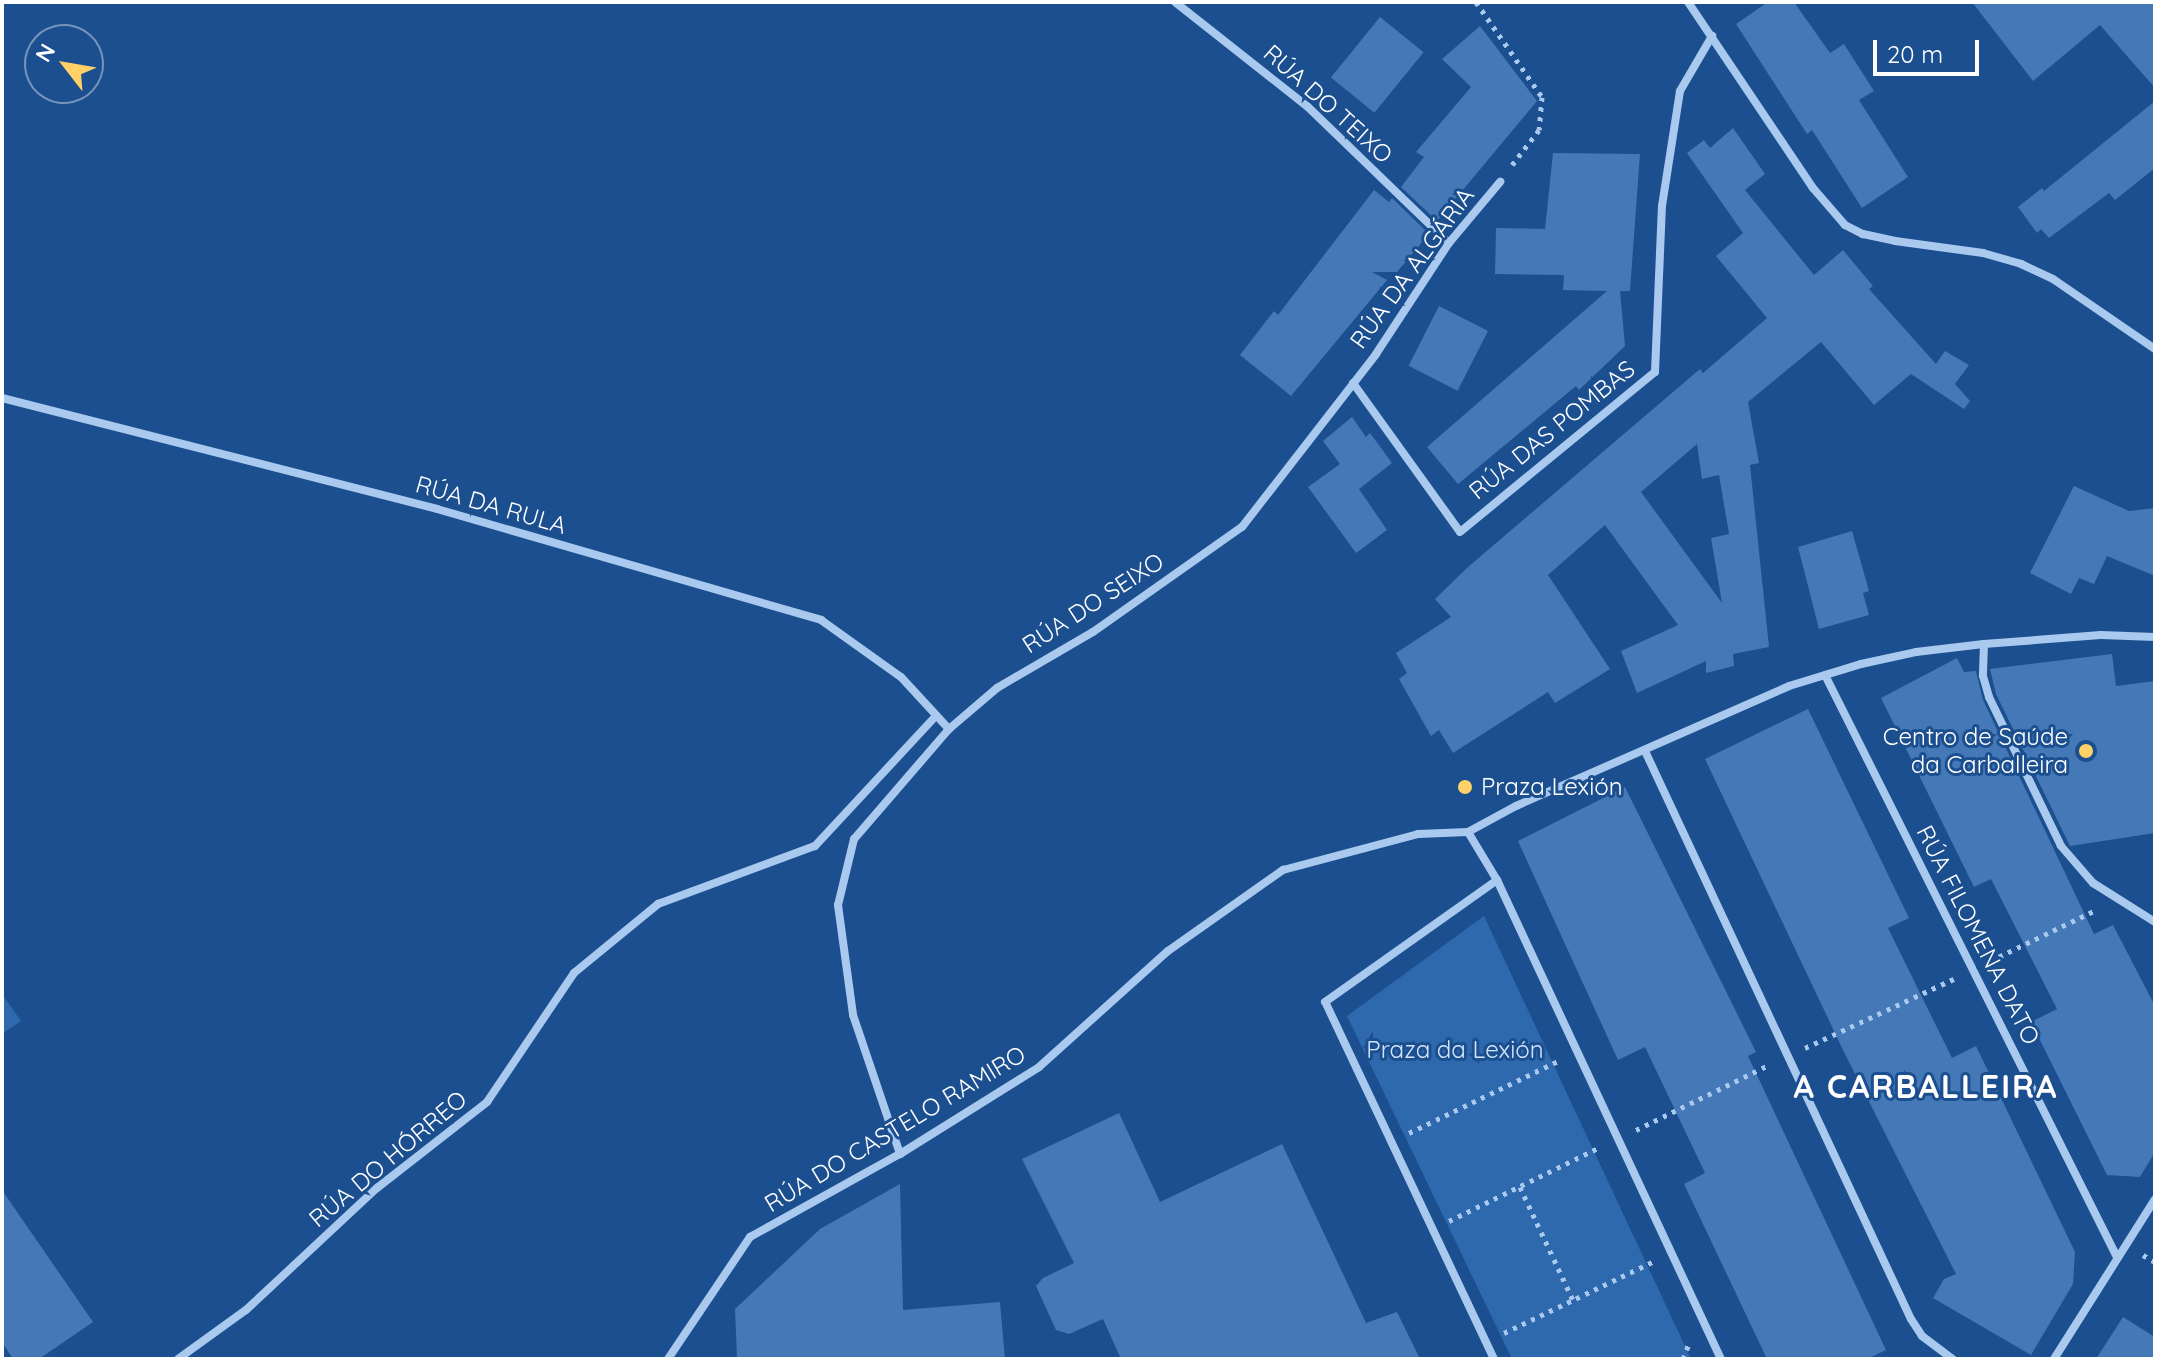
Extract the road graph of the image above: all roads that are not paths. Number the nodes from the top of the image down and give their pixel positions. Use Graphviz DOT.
graph roads {
  1 [pos="1175,2"];
  2 [pos="1688,2"];
  3 [pos="1712,36"];
  4 [pos="1500,182"];
  5 [pos="1449,243"];
  6 [pos="2155,349"];
  7 [pos="1353,383"];
  8 [pos="2,398"];
  9 [pos="1256,508"];
  10 [pos="2155,637"];
  11 [pos="1984,644"];
  12 [pos="1825,675"];
  13 [pos="936,716"];
  14 [pos="949,729"];
  15 [pos="1645,751"];
  16 [pos="1468,832"];
  17 [pos="1497,880"];
  18 [pos="2155,922"];
  19 [pos="900,1154"];
  20 [pos="2155,1199"];
  21 [pos="2117,1257"];
  22 [pos="178,1359"];
  23 [pos="668,1359"];
  24 [pos="1494,1359"];
  25 [pos="1721,1359"];
  26 [pos="1953,1359"];
  27 [pos="2054,1359"];
  1 -- 5 [label="street, RÚA DO TEIXO"];
  2 -- 3 [label="street"];
  3 -- 6 [label="street"];
  3 -- 7 [label="street, RÚA DAS POMBAS"];
  4 -- 5 [label="street, RÚA DA ALGÁRIA"];
  5 -- 7 [label="street, RÚA DA ALGÁRIA"];
  7 -- 9 [label="street, RÚA DA ALGÁRIA"];
  8 -- 13 [label="street, RÚA DA RULA"];
  9 -- 14 [label="street, RÚA DO SEIXO"];
  10 -- 11 [label="street, RÚA DO CASTELO RAMIRO"];
  11 -- 12 [label="street, RÚA DO CASTELO RAMIRO"];
  11 -- 18 [label="street"];
  12 -- 15 [label="street, RÚA DO CASTELO RAMIRO"];
  12 -- 21 [label="street, RÚA FILOMENA DATO"];
  13 -- 14 [label="street"];
  13 -- 22 [label="street, RÚA DO HÓRREO"];
  14 -- 19 [label="street, RÚA DO SEIXO"];
  15 -- 16 [label="street, RÚA DO CASTELO RAMIRO"];
  15 -- 26 [label="street"];
  16 -- 17 [label="street"];
  16 -- 19 [label="street, RÚA DO CASTELO RAMIRO"];
  17 -- 24 [label="street"];
  17 -- 25 [label="street"];
  19 -- 23 [label="street, RÚA DO CASTELO RAMIRO"];
  20 -- 21 [label="street"];
  21 -- 27 [label="street"];
}
